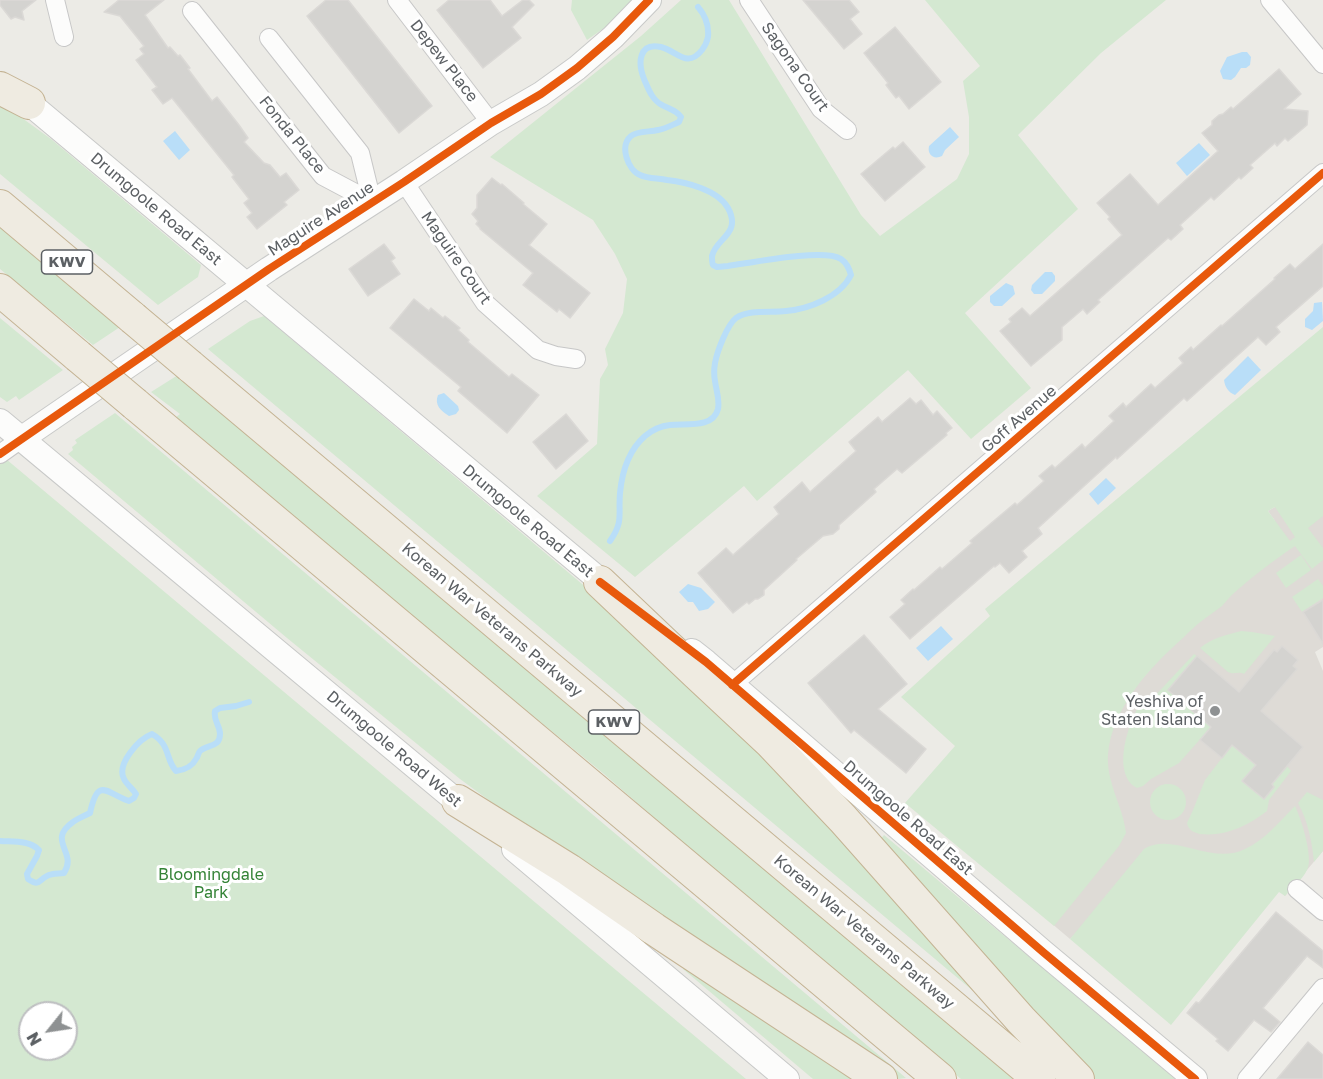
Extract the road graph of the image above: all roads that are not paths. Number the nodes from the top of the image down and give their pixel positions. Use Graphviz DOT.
graph roads {
  1 [pos="55,0"];
  2 [pos="397,0"];
  3 [pos="649,0"];
  4 [pos="749,0"];
  5 [pos="1270,0"];
  6 [pos="192,11"];
  7 [pos="64,36"];
  8 [pos="269,38"];
  9 [pos="1323,64"];
  10 [pos="0,79"];
  11 [pos="0,88"];
  12 [pos="29,103"];
  13 [pos="492,123"];
  14 [pos="847,130"];
  15 [pos="1323,173"];
  16 [pos="404,182"];
  17 [pos="372,202"];
  18 [pos="0,207"];
  19 [pos="246,285"];
  20 [pos="0,290"];
  21 [pos="576,359"];
  22 [pos="0,421"];
  23 [pos="21,438"];
  24 [pos="0,454"];
  25 [pos="600,582"];
  26 [pos="732,685"];
  27 [pos="458,801"];
  28 [pos="1297,889"];
  29 [pos="1323,911"];
  30 [pos="1323,988"];
  31 [pos="787,1079"];
  32 [pos="881,1079"];
  33 [pos="940,1079"];
  34 [pos="1039,1079"];
  35 [pos="1078,1079"];
  36 [pos="1195,1079"];
  37 [pos="1247,1079"];
  1 -- 7 [label="street"];
  2 -- 13 [label="street, Depew Place"];
  3 -- 13 [label="street, Maguire Avenue"];
  4 -- 14 [label="street, Sagona Court"];
  5 -- 9 [label="street"];
  6 -- 17 [label="street, Fonda Place"];
  8 -- 17 [label="street"];
  10 -- 12 [label="street, Drumgoole Road East"];
  11 -- 12 [label="highway"];
  12 -- 19 [label="street, Drumgoole Road East"];
  13 -- 16 [label="street, Maguire Avenue"];
  15 -- 26 [label="street, Goff Avenue"];
  16 -- 17 [label="street, Maguire Avenue"];
  16 -- 21 [label="street, Maguire Court"];
  17 -- 19 [label="street, Maguire Avenue"];
  18 -- 34 [label="highway, Korean War Veterans Parkway / KWV, bridge"];
  19 -- 23 [label="street, Maguire Avenue"];
  19 -- 25 [label="street, Drumgoole Road East"];
  20 -- 33 [label="highway, bridge"];
  22 -- 23 [label="street, Drumgoole Road West"];
  23 -- 24 [label="street, Maguire Avenue"];
  23 -- 27 [label="street, Drumgoole Road West"];
  25 -- 26 [label="street, Drumgoole Road East"];
  25 -- 35 [label="highway"];
  26 -- 36 [label="street, Drumgoole Road East"];
  27 -- 31 [label="street, Drumgoole Road West"];
  27 -- 32 [label="highway"];
  28 -- 29 [label="street"];
  30 -- 37 [label="street"];
}
